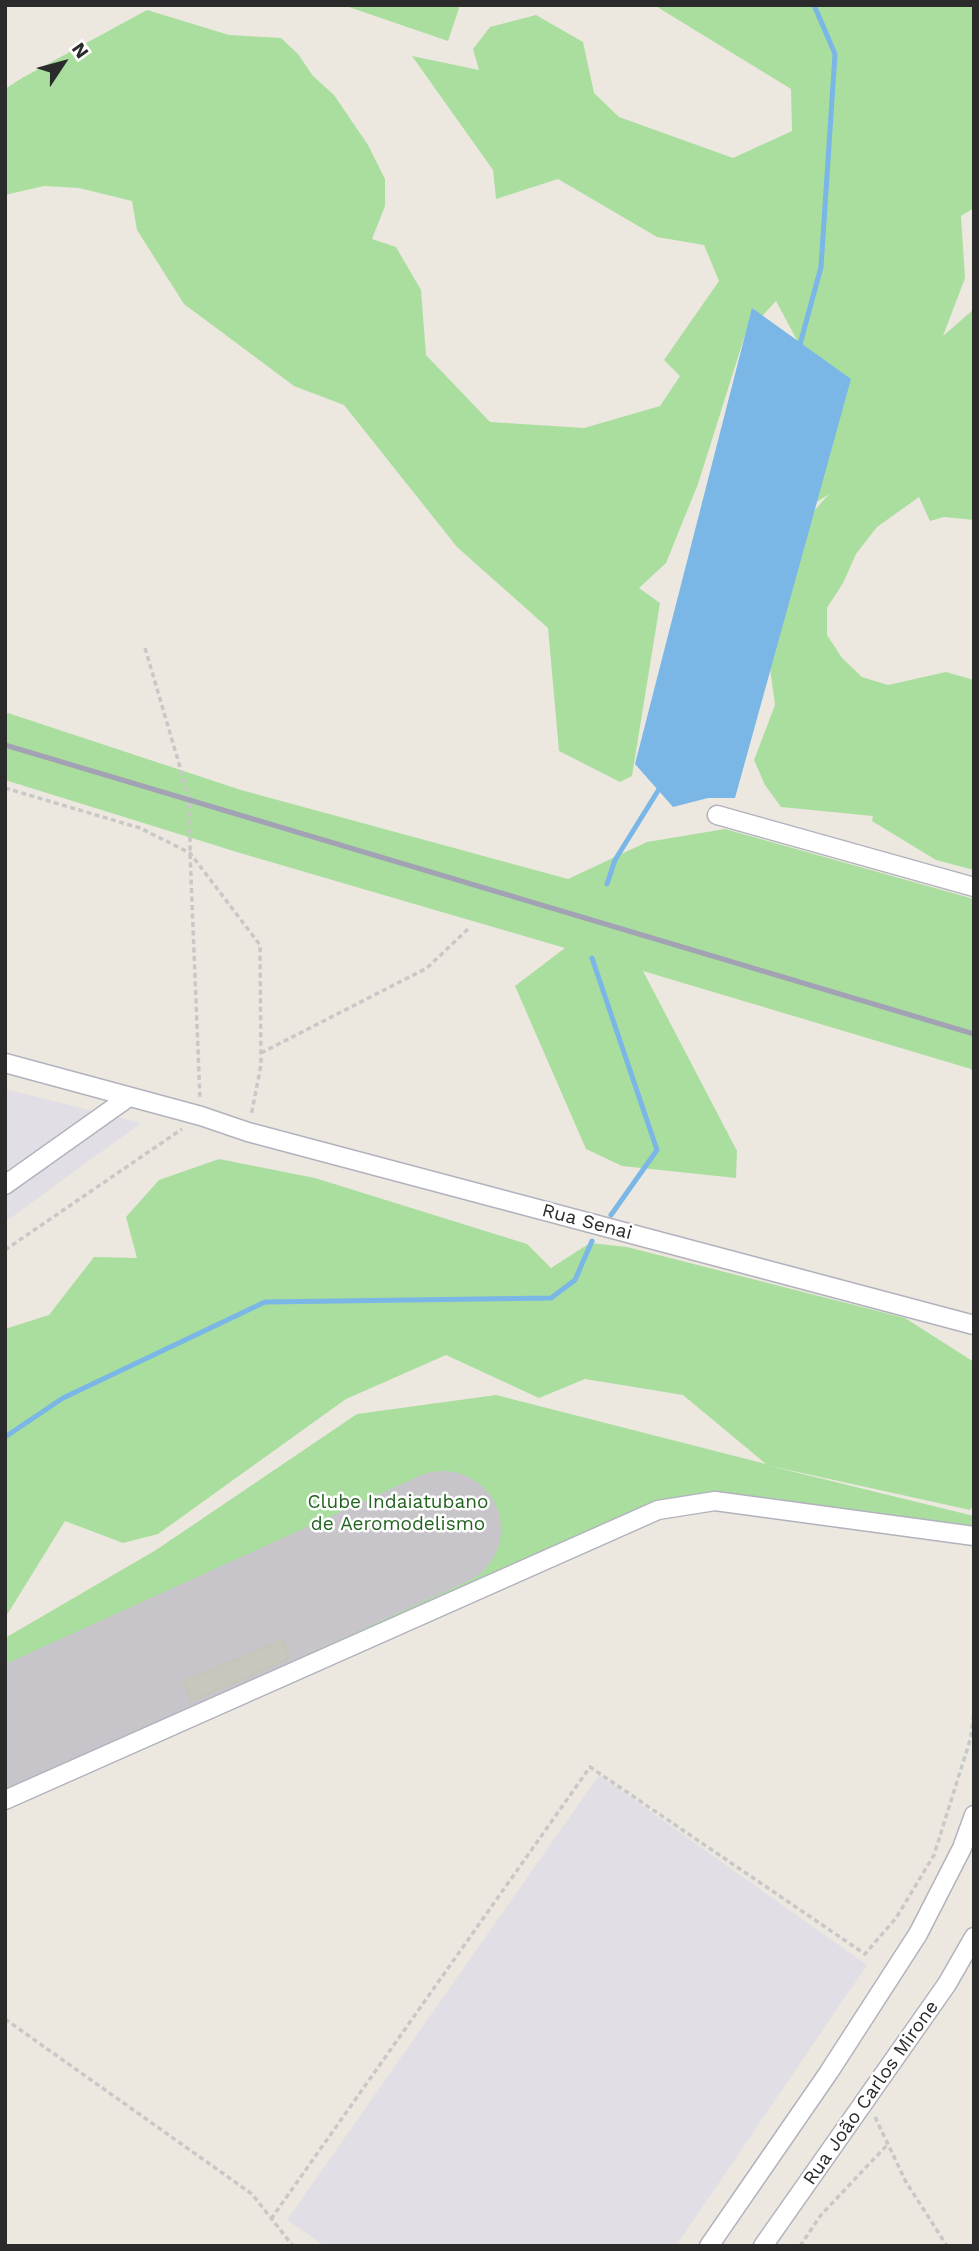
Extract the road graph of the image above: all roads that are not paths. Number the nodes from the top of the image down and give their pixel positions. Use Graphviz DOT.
graph roads {
  1 [pos="717,815"];
  2 [pos="974,887"];
  3 [pos="5,1063"];
  4 [pos="129,1097"];
  5 [pos="5,1185"];
  6 [pos="974,1325"];
  7 [pos="974,1536"];
  8 [pos="5,1800"];
  9 [pos="974,1815"];
  10 [pos="974,1937"];
  11 [pos="709,2246"];
  12 [pos="763,2246"];
  1 -- 2 [label="street"];
  3 -- 4 [label="street, Rua Senai"];
  4 -- 5 [label="street"];
  4 -- 6 [label="street, Rua Senai"];
  7 -- 8 [label="street"];
  9 -- 11 [label="street"];
  10 -- 12 [label="street, Rua João Carlos Mirone"];
}
